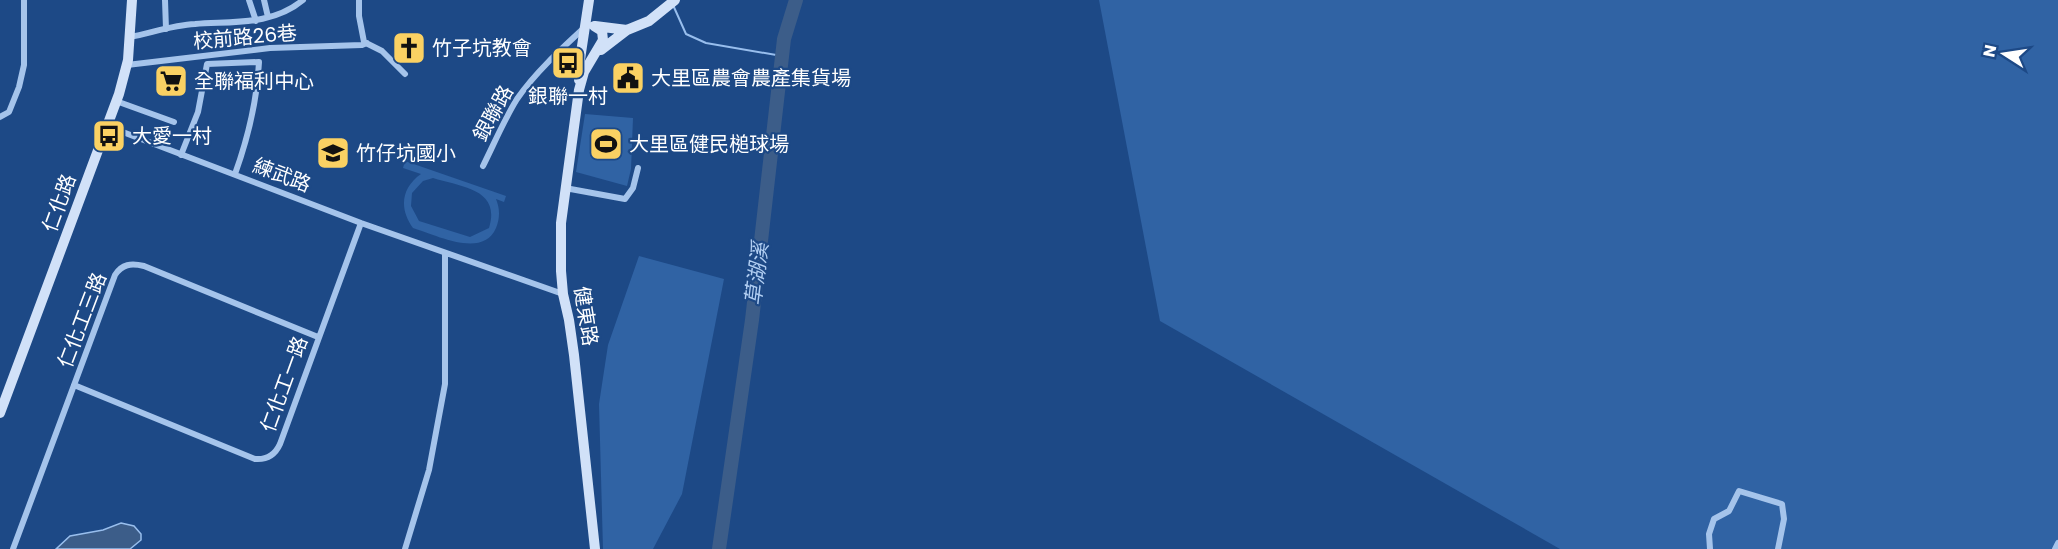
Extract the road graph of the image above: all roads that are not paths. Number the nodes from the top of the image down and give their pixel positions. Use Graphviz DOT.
graph roads {
  1 [pos="24,0"];
  2 [pos="132,0"];
  3 [pos="165,0"];
  4 [pos="249,0"];
  5 [pos="264,0"];
  6 [pos="303,0"];
  7 [pos="359,0"];
  8 [pos="671,3"];
  9 [pos="588,7"];
  10 [pos="268,17"];
  11 [pos="256,21"];
  12 [pos="166,29"];
  13 [pos="591,29"];
  14 [pos="627,30"];
  15 [pos="130,37"];
  16 [pos="367,44"];
  17 [pos="600,45"];
  18 [pos="592,58"];
  19 [pos="127,65"];
  20 [pos="405,74"];
  21 [pos="579,90"];
  22 [pos="116,101"];
  23 [pos="0,117"];
  24 [pos="174,122"];
  25 [pos="107,126"];
  26 [pos="181,155"];
  27 [pos="483,166"];
  28 [pos="638,168"];
  29 [pos="235,174"];
  30 [pos="565,188"];
  31 [pos="361,223"];
  32 [pos="445,253"];
  33 [pos="562,294"];
  34 [pos="318,337"];
  35 [pos="74,385"];
  36 [pos="0,413"];
  37 [pos="2058,543"];
  38 [pos="13,549"];
  39 [pos="405,549"];
  40 [pos="595,549"];
  41 [pos="1710,549"];
  42 [pos="1778,549"];
  43 [pos="2055,549"];
  1 -- 23 [label="street"];
  2 -- 15 [label="street, 仁化路"];
  3 -- 12 [label="street"];
  4 -- 11 [label="street"];
  5 -- 10 [label="street"];
  6 -- 10 [label="street"];
  7 -- 16 [label="street"];
  8 -- 14 [label="street, 健東路"];
  9 -- 13 [label="street, 健東路"];
  9 -- 13 [label="street"];
  10 -- 11 [label="street"];
  11 -- 12 [label="street"];
  12 -- 15 [label="street"];
  13 -- 14 [label="street"];
  13 -- 17 [label="street"];
  13 -- 17 [label="street"];
  13 -- 21 [label="street, 健東路"];
  13 -- 27 [label="street, 銀聯路"];
  14 -- 18 [label="street, 健東路"];
  15 -- 19 [label="street, 仁化路"];
  16 -- 19 [label="street, 校前路26巷"];
  16 -- 20 [label="street"];
  17 -- 18 [label="street, 健東路"];
  18 -- 21 [label="street, 健東路"];
  19 -- 22 [label="street, 仁化路"];
  21 -- 30 [label="street, 健東路"];
  22 -- 24 [label="street"];
  22 -- 25 [label="street, 仁化路"];
  25 -- 26 [label="street, 練武路"];
  25 -- 36 [label="street, 仁化路"];
  26 -- 29 [label="street, 練武路"];
  26 -- 29 [label="street"];
  28 -- 30 [label="street"];
  29 -- 31 [label="street, 練武路"];
  30 -- 33 [label="street, 健東路"];
  31 -- 32 [label="street, 練武路"];
  31 -- 34 [label="street, 仁化工一路"];
  32 -- 33 [label="street, 練武路"];
  32 -- 39 [label="street"];
  33 -- 40 [label="street, 健東路"];
  34 -- 35 [label="street, 仁化工三路"];
  34 -- 35 [label="street, 仁化工一路"];
  35 -- 38 [label="street, 仁化工三路"];
  37 -- 43 [label="street"];
  41 -- 42 [label="street"];
}
